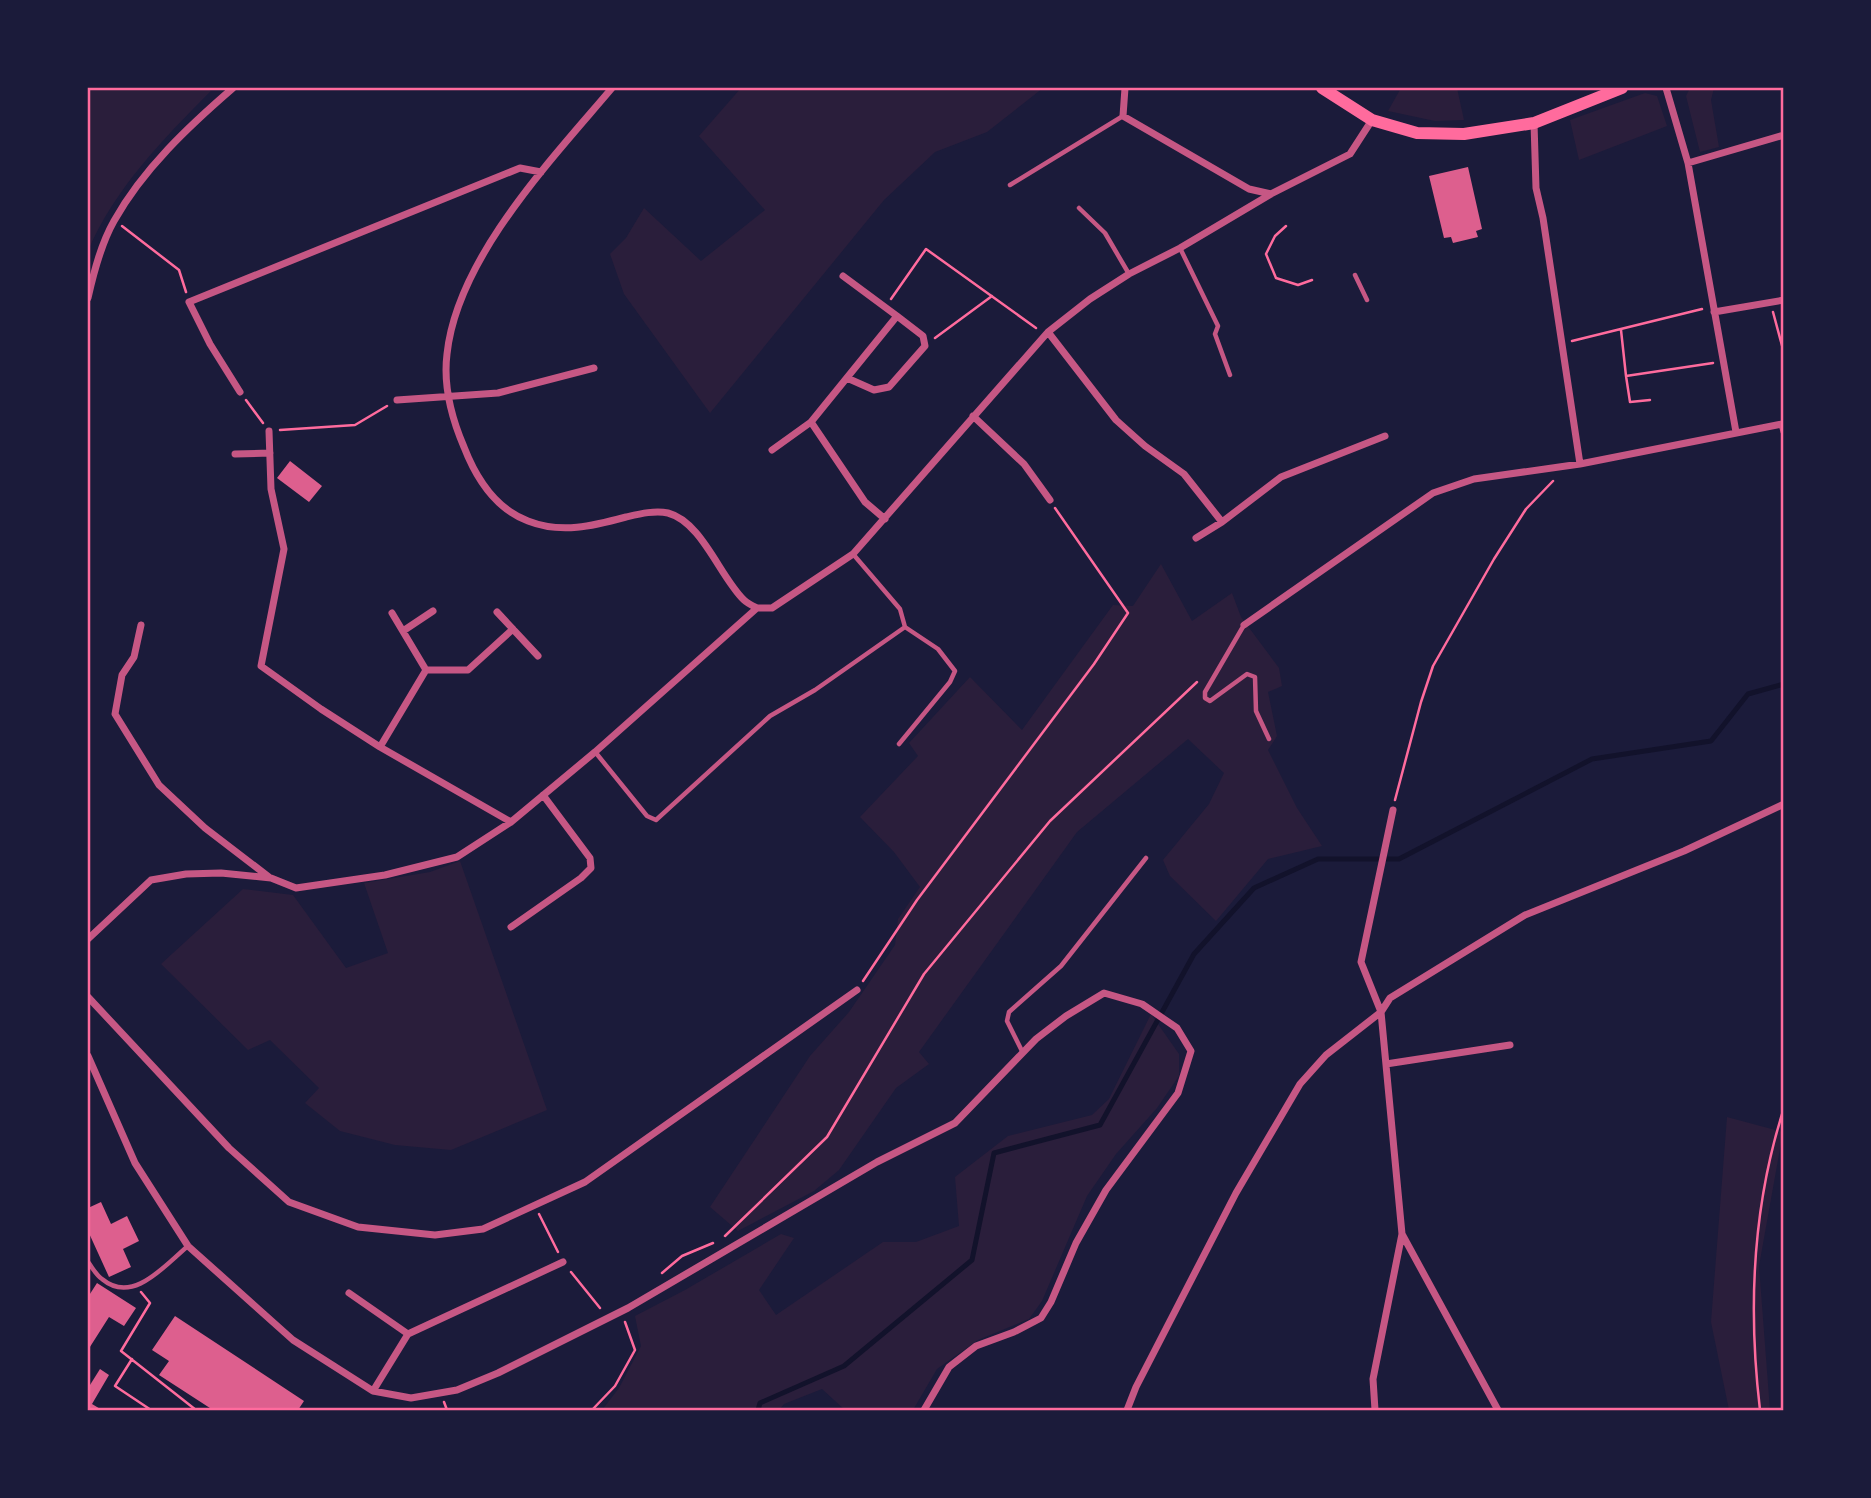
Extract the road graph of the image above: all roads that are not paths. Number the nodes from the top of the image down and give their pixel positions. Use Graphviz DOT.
graph roads {
  1 [pos="233,88"];
  2 [pos="612,88"];
  3 [pos="1125,88"];
  4 [pos="1322,88"];
  5 [pos="1622,88"];
  6 [pos="1666,88"];
  7 [pos="1124,116"];
  8 [pos="1372,120"];
  9 [pos="1534,123"];
  10 [pos="1783,135"];
  11 [pos="1688,163"];
  12 [pos="541,172"];
  13 [pos="1010,185"];
  14 [pos="1271,194"];
  15 [pos="1079,208"];
  16 [pos="1180,248"];
  17 [pos="1129,274"];
  18 [pos="1355,275"];
  19 [pos="843,276"];
  20 [pos="88,298"];
  21 [pos="1367,300"];
  22 [pos="1783,300"];
  23 [pos="1714,312"];
  24 [pos="897,316"];
  25 [pos="1048,332"];
  26 [pos="594,368"];
  27 [pos="1230,374"];
  28 [pos="847,379"];
  29 [pos="240,392"];
  30 [pos="448,398"];
  31 [pos="397,400"];
  32 [pos="973,416"];
  33 [pos="811,422"];
  34 [pos="1783,426"];
  35 [pos="269,431"];
  36 [pos="1736,432"];
  37 [pos="1385,436"];
  38 [pos="772,450"];
  39 [pos="270,453"];
  40 [pos="235,454"];
  41 [pos="1580,464"];
  42 [pos="1050,500"];
  43 [pos="885,519"];
  44 [pos="1222,522"];
  45 [pos="1196,538"];
  46 [pos="853,554"];
  47 [pos="757,608"];
  48 [pos="433,611"];
  49 [pos="497,612"];
  50 [pos="392,613"];
  51 [pos="141,625"];
  52 [pos="1244,625"];
  53 [pos="905,627"];
  54 [pos="513,629"];
  55 [pos="403,631"];
  56 [pos="538,656"];
  57 [pos="426,670"];
  58 [pos="1269,739"];
  59 [pos="899,744"];
  60 [pos="380,747"];
  61 [pos="595,752"];
  62 [pos="543,795"];
  63 [pos="1783,804"];
  64 [pos="1392,810"];
  65 [pos="511,822"];
  66 [pos="1146,858"];
  67 [pos="271,878"];
  68 [pos="511,927"];
  69 [pos="88,939"];
  70 [pos="857,990"];
  71 [pos="88,997"];
  72 [pos="1381,1012"];
  73 [pos="1510,1045"];
  74 [pos="1023,1051"];
  75 [pos="88,1056"];
  76 [pos="1387,1064"];
  77 [pos="1402,1234"];
  78 [pos="188,1247"];
  79 [pos="88,1262"];
  80 [pos="563,1262"];
  81 [pos="349,1293"];
  82 [pos="408,1334"];
  83 [pos="373,1391"];
  84 [pos="924,1410"];
  85 [pos="1127,1410"];
  86 [pos="1375,1410"];
  87 [pos="1498,1410"];
  1 -- 20 [label="street"];
  2 -- 12 [label="street"];
  3 -- 7 [label="street"];
  4 -- 8 [label="main road"];
  5 -- 9 [label="main road"];
  6 -- 11 [label="street"];
  7 -- 13 [label="lane"];
  7 -- 14 [label="street"];
  8 -- 9 [label="main road"];
  8 -- 14 [label="street"];
  9 -- 41 [label="street"];
  10 -- 11 [label="street"];
  11 -- 23 [label="street"];
  12 -- 29 [label="street"];
  12 -- 30 [label="street"];
  14 -- 16 [label="street"];
  15 -- 17 [label="lane"];
  16 -- 17 [label="street"];
  16 -- 27 [label="lane"];
  17 -- 25 [label="street"];
  18 -- 21 [label="lane"];
  19 -- 24 [label="street"];
  22 -- 23 [label="street"];
  23 -- 36 [label="street"];
  24 -- 28 [label="street"];
  24 -- 28 [label="street"];
  25 -- 32 [label="street"];
  25 -- 44 [label="street"];
  26 -- 30 [label="street"];
  28 -- 33 [label="street"];
  30 -- 31 [label="street"];
  30 -- 47 [label="street"];
  32 -- 42 [label="street"];
  32 -- 43 [label="street"];
  33 -- 38 [label="street"];
  33 -- 43 [label="street"];
  34 -- 36 [label="street"];
  35 -- 39 [label="street"];
  36 -- 41 [label="street"];
  37 -- 44 [label="street"];
  39 -- 40 [label="street"];
  39 -- 60 [label="street"];
  41 -- 52 [label="street"];
  43 -- 46 [label="street"];
  44 -- 45 [label="street"];
  46 -- 47 [label="street"];
  46 -- 53 [label="lane"];
  47 -- 61 [label="street"];
  48 -- 55 [label="street"];
  49 -- 54 [label="street"];
  50 -- 55 [label="street"];
  51 -- 67 [label="street"];
  52 -- 58 [label="lane"];
  53 -- 59 [label="lane"];
  53 -- 61 [label="lane"];
  54 -- 56 [label="street"];
  54 -- 57 [label="street"];
  55 -- 57 [label="street"];
  57 -- 60 [label="street"];
  60 -- 65 [label="street"];
  61 -- 62 [label="street"];
  62 -- 65 [label="street"];
  62 -- 68 [label="street"];
  63 -- 72 [label="street"];
  64 -- 72 [label="street"];
  65 -- 67 [label="street"];
  66 -- 74 [label="lane"];
  67 -- 69 [label="street"];
  70 -- 71 [label="street"];
  72 -- 76 [label="street"];
  72 -- 85 [label="street"];
  73 -- 76 [label="street"];
  74 -- 83 [label="street"];
  74 -- 84 [label="street"];
  75 -- 78 [label="street"];
  76 -- 77 [label="street"];
  77 -- 86 [label="street"];
  77 -- 87 [label="street"];
  78 -- 79 [label="lane"];
  78 -- 83 [label="street"];
  80 -- 82 [label="street"];
  81 -- 82 [label="street"];
  82 -- 83 [label="street"];
}
